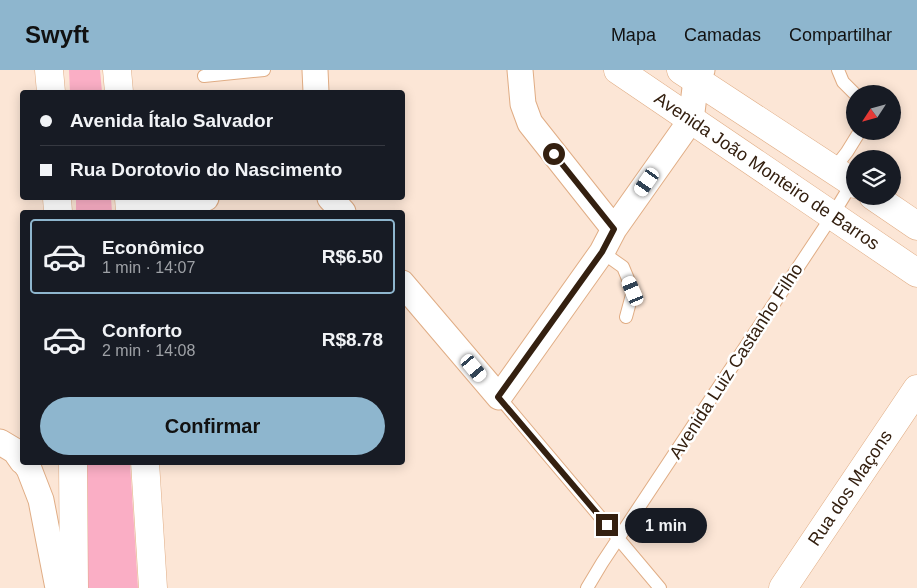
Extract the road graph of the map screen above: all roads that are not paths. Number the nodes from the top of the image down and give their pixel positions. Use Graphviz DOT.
graph roads {
  1 [pos="50,70"];
  2 [pos="117,70"];
  3 [pos="264,70"];
  4 [pos="314,70"];
  5 [pos="520,70"];
  6 [pos="618,70"];
  7 [pos="838,70"];
  8 [pos="693,73"];
  9 [pos="204,76"];
  10 [pos="847,85"];
  11 [pos="51,90"];
  12 [pos="119,90"];
  13 [pos="316,90"];
  14 [pos="691,120"];
  15 [pos="846,178"];
  16 [pos="846,194"];
  17 [pos="184,200"];
  18 [pos="332,200"];
  19 [pos="129,205"];
  20 [pos="886,205"];
  21 [pos="341,210"];
  22 [pos="832,216"];
  23 [pos="917,226"];
  24 [pos="614,229"];
  25 [pos="602,252"];
  26 [pos="917,273"];
  27 [pos="405,287"];
  28 [pos="626,317"];
  29 [pos="917,389"];
  30 [pos="498,397"];
  31 [pos="0,442"];
  32 [pos="20,458"];
  33 [pos="26,465"];
  34 [pos="73,465"];
  35 [pos="145,465"];
  36 [pos="619,539"];
  37 [pos="58,588"];
  38 [pos="74,588"];
  39 [pos="152,588"];
  40 [pos="587,588"];
  41 [pos="660,588"];
  42 [pos="783,588"];
  1 -- 11 [label="street"];
  2 -- 12 [label="street"];
  3 -- 9 [label="lane"];
  4 -- 13 [label="street"];
  5 -- 24 [label="street"];
  6 -- 14 [label="street, Avenida João Monteiro de Barros"];
  7 -- 10 [label="lane"];
  8 -- 14 [label="street"];
  8 -- 15 [label="street, Avenida João Monteiro de Barros"];
  14 -- 22 [label="street, Avenida João Monteiro de Barros"];
  14 -- 24 [label="street"];
  16 -- 22 [label="lane, Avenida Luiz Castanho Filho"];
  17 -- 19 [label="street"];
  18 -- 21 [label="street"];
  20 -- 23 [label="street, Avenida João Monteiro de Barros"];
  22 -- 26 [label="street, Avenida João Monteiro de Barros"];
  22 -- 36 [label="lane, Avenida Luiz Castanho Filho"];
  24 -- 25 [label="street"];
  25 -- 28 [label="lane"];
  25 -- 30 [label="street"];
  27 -- 30 [label="street"];
  29 -- 42 [label="street, Rua dos Maçons"];
  30 -- 36 [label="lane"];
  31 -- 32 [label="street"];
  33 -- 37 [label="street"];
  34 -- 38 [label="street"];
  35 -- 39 [label="street"];
  36 -- 40 [label="lane, Avenida Luiz Castanho Filho"];
  36 -- 41 [label="lane"];
}
